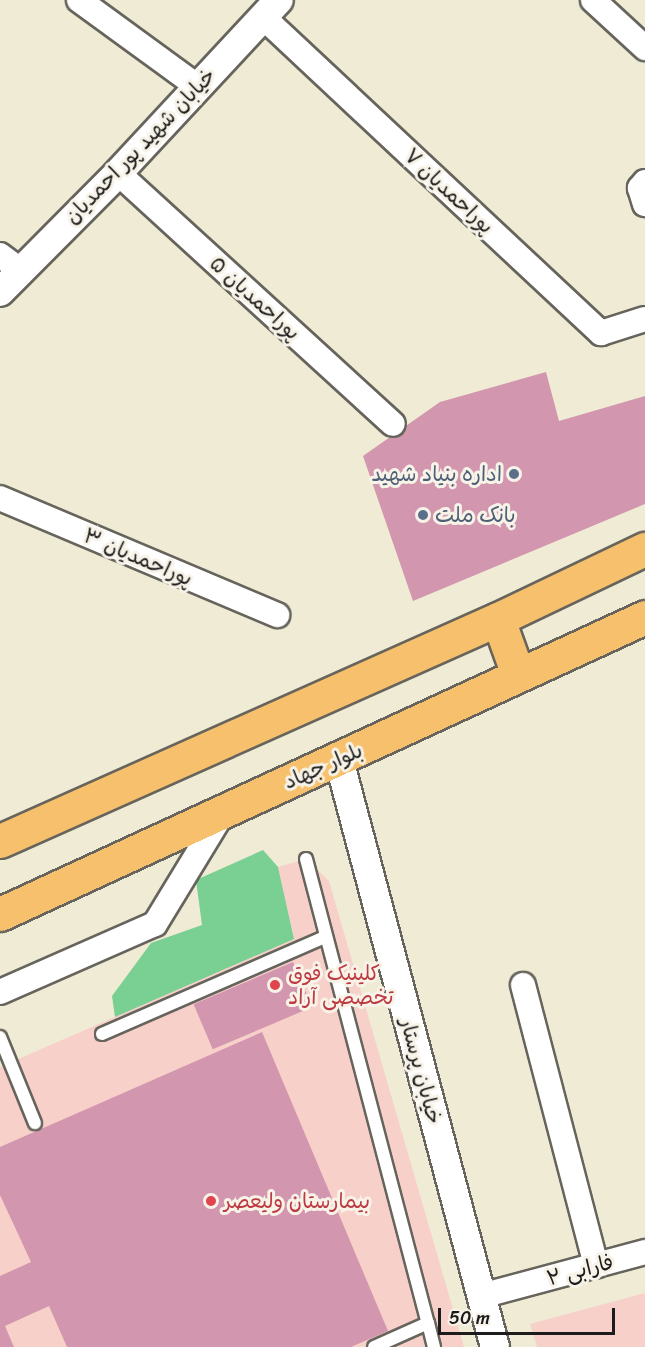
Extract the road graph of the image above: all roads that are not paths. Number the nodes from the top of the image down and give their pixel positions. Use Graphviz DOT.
graph roads {
  1 [pos="78,0"];
  2 [pos="593,0"];
  3 [pos="271,9"];
  4 [pos="645,48"];
  5 [pos="197,86"];
  6 [pos="118,173"];
  7 [pos="645,182"];
  8 [pos="645,204"];
  9 [pos="10,263"];
  10 [pos="0,292"];
  11 [pos="645,319"];
  12 [pos="393,424"];
  13 [pos="0,498"];
  14 [pos="645,549"];
  15 [pos="277,615"];
  16 [pos="645,617"];
  17 [pos="498,620"];
  18 [pos="518,675"];
  19 [pos="339,760"];
  20 [pos="225,808"];
  21 [pos="0,841"];
  22 [pos="306,858"];
  23 [pos="0,914"];
  24 [pos="325,937"];
  25 [pos="524,985"];
  26 [pos="0,992"];
  27 [pos="102,1034"];
  28 [pos="0,1037"];
  29 [pos="35,1123"];
  30 [pos="645,1252"];
  31 [pos="596,1266"];
  32 [pos="480,1296"];
  33 [pos="428,1323"];
  34 [pos="374,1347"];
  35 [pos="434,1347"];
  36 [pos="495,1347"];
  1 -- 5 [label="street"];
  2 -- 4 [label="street"];
  3 -- 5 [label="street, خیابان شهید پور احمدیان"];
  3 -- 11 [label="street, پوراحمدیان ۷"];
  5 -- 6 [label="street, خیابان شهید پور احمدیان"];
  6 -- 9 [label="street, خیابان شهید پور احمدیان"];
  6 -- 12 [label="street, پوراحمدیان ۵"];
  7 -- 8 [label="street"];
  9 -- 10 [label="street, خیابان شهید پور احمدیان"];
  13 -- 15 [label="street, پوراحمدیان ۳"];
  14 -- 17 [label="main road"];
  16 -- 18 [label="main road, بلوار جهاد"];
  17 -- 18 [label="main road"];
  17 -- 21 [label="main road"];
  18 -- 19 [label="main road, بلوار جهاد"];
  19 -- 20 [label="main road, بلوار جهاد"];
  19 -- 32 [label="street, خیابان پرستار"];
  20 -- 23 [label="main road, بلوار جهاد"];
  20 -- 26 [label="street"];
  22 -- 24 [label="lane"];
  24 -- 27 [label="lane"];
  24 -- 33 [label="lane"];
  25 -- 31 [label="street"];
  28 -- 29 [label="lane"];
  30 -- 31 [label="street, فارابی ۲"];
  31 -- 32 [label="street, فارابی ۲"];
  32 -- 36 [label="street, خیابان پرستار"];
  33 -- 34 [label="lane"];
  33 -- 35 [label="lane"];
}
